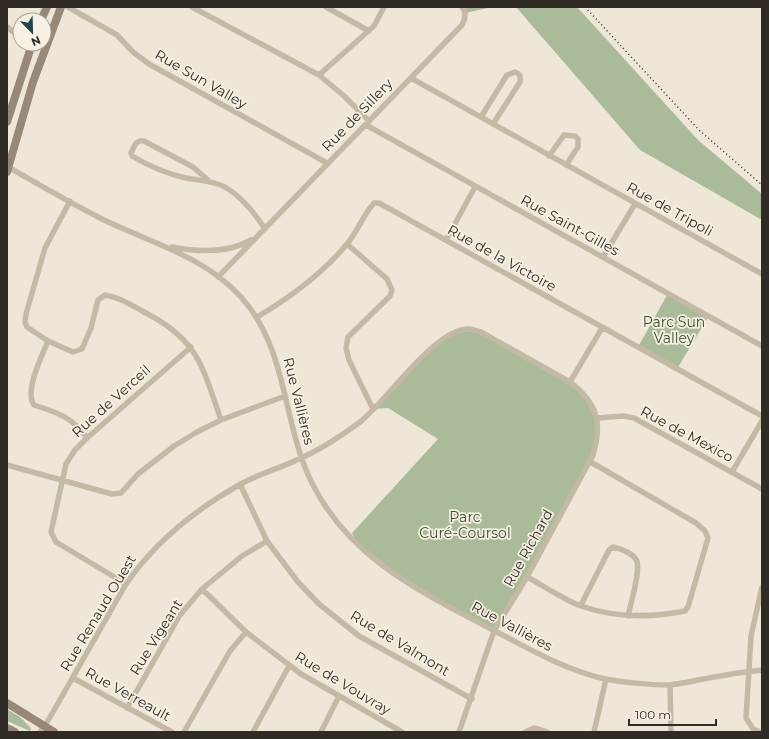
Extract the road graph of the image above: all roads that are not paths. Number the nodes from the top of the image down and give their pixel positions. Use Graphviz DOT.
graph roads {
  1 [pos="61,7"];
  2 [pos="68,7"];
  3 [pos="192,7"];
  4 [pos="326,7"];
  5 [pos="384,7"];
  6 [pos="462,7"];
  7 [pos="369,31"];
  8 [pos="27,52"];
  9 [pos="319,75"];
  10 [pos="411,78"];
  11 [pos="481,117"];
  12 [pos="7,122"];
  13 [pos="368,123"];
  14 [pos="493,124"];
  15 [pos="549,156"];
  16 [pos="327,163"];
  17 [pos="566,165"];
  18 [pos="8,170"];
  19 [pos="208,180"];
  20 [pos="475,187"];
  21 [pos="70,201"];
  22 [pos="635,204"];
  23 [pos="265,229"];
  24 [pos="256,237"];
  25 [pos="446,240"];
  26 [pos="347,244"];
  27 [pos="165,246"];
  28 [pos="603,257"];
  29 [pos="762,274"];
  30 [pos="218,277"];
  31 [pos="257,317"];
  32 [pos="602,328"];
  33 [pos="48,341"];
  34 [pos="762,346"];
  35 [pos="191,347"];
  36 [pos="570,382"];
  37 [pos="285,396"];
  38 [pos="373,410"];
  39 [pos="762,416"];
  40 [pos="597,418"];
  41 [pos="221,420"];
  42 [pos="762,421"];
  43 [pos="87,438"];
  44 [pos="301,458"];
  45 [pos="589,462"];
  46 [pos="7,465"];
  47 [pos="732,472"];
  48 [pos="63,480"];
  49 [pos="240,484"];
  50 [pos="762,489"];
  51 [pos="267,541"];
  52 [pos="527,577"];
  53 [pos="126,584"];
  54 [pos="762,587"];
  55 [pos="202,589"];
  56 [pos="581,606"];
  57 [pos="628,616"];
  58 [pos="494,631"];
  59 [pos="246,632"];
  60 [pos="289,666"];
  61 [pos="762,670"];
  62 [pos="749,671"];
  63 [pos="73,678"];
  64 [pos="606,679"];
  65 [pos="670,685"];
  66 [pos="339,696"];
  67 [pos="472,699"];
  68 [pos="7,703"];
  69 [pos="127,708"];
  70 [pos="7,728"];
  71 [pos="43,729"];
  72 [pos="393,730"];
  73 [pos="15,732"];
  74 [pos="54,732"];
  75 [pos="172,732"];
  76 [pos="184,732"];
  77 [pos="253,732"];
  78 [pos="321,732"];
  79 [pos="402,732"];
  80 [pos="458,732"];
  81 [pos="525,732"];
  82 [pos="547,732"];
  83 [pos="594,732"];
  84 [pos="671,732"];
  85 [pos="761,732"];
  1 -- 18 [label="main road"];
  2 -- 16 [label="street, Rue Sun Valley"];
  3 -- 9 [label="street, Rue Saint-Gilles"];
  4 -- 7 [label="street"];
  5 -- 7 [label="street"];
  6 -- 10 [label="street, Rue de Sillery"];
  7 -- 9 [label="street"];
  8 -- 12 [label="main road"];
  9 -- 13 [label="street, Rue Saint-Gilles"];
  10 -- 11 [label="street, Rue de Tripoli"];
  10 -- 13 [label="street, Rue de Sillery"];
  11 -- 14 [label="street, Rue de Tripoli"];
  11 -- 14 [label="street"];
  13 -- 16 [label="street, Rue de Sillery"];
  13 -- 20 [label="street, Rue Saint-Gilles"];
  14 -- 15 [label="street, Rue de Tripoli"];
  15 -- 17 [label="street, Rue de Tripoli"];
  15 -- 17 [label="street"];
  16 -- 23 [label="street, Rue de Sillery"];
  17 -- 22 [label="street, Rue de Tripoli"];
  18 -- 21 [label="street, Rue Vallières"];
  19 -- 19 [label="street"];
  19 -- 23 [label="street"];
  20 -- 25 [label="street"];
  20 -- 28 [label="street, Rue Saint-Gilles"];
  21 -- 27 [label="street, Rue Vallières"];
  21 -- 33 [label="street"];
  22 -- 28 [label="street"];
  22 -- 29 [label="street, Rue de Tripoli"];
  23 -- 24 [label="street, Rue de Sillery"];
  24 -- 27 [label="street, Rue de Sillery"];
  24 -- 30 [label="street, Rue de Sillery"];
  25 -- 26 [label="street, Rue de la Victoire"];
  25 -- 32 [label="street, Rue de la Victoire"];
  26 -- 31 [label="street, Rue de la Victoire"];
  26 -- 38 [label="street"];
  27 -- 30 [label="street, Rue Vallières"];
  28 -- 34 [label="street, Rue Saint-Gilles"];
  30 -- 31 [label="street, Rue Vallières"];
  31 -- 37 [label="street, Rue Vallières"];
  32 -- 36 [label="street"];
  32 -- 39 [label="street, Rue de la Victoire"];
  33 -- 35 [label="street"];
  33 -- 43 [label="street"];
  35 -- 41 [label="street"];
  35 -- 43 [label="street, Rue de Verceil"];
  36 -- 38 [label="street, Rue Renaud Ouest"];
  36 -- 40 [label="street, Rue Richard"];
  37 -- 41 [label="street"];
  37 -- 44 [label="street, Rue Vallières"];
  38 -- 44 [label="street, Rue Renaud Ouest"];
  40 -- 45 [label="street, Rue Richard"];
  40 -- 47 [label="street, Rue de Mexico"];
  41 -- 48 [label="street"];
  42 -- 47 [label="street"];
  43 -- 48 [label="street, Rue de Verceil"];
  44 -- 49 [label="street, Rue Renaud Ouest"];
  44 -- 58 [label="street, Rue Vallières"];
  45 -- 52 [label="street, Rue Richard"];
  45 -- 57 [label="street"];
  46 -- 48 [label="street"];
  47 -- 50 [label="street, Rue de Mexico"];
  48 -- 53 [label="street, Rue de Verceil"];
  49 -- 51 [label="street, Rue de Valmont"];
  49 -- 53 [label="street, Rue Renaud Ouest"];
  51 -- 55 [label="street, Rue Vigeant"];
  51 -- 67 [label="street, Rue de Valmont"];
  52 -- 56 [label="street"];
  52 -- 58 [label="street, Rue Richard"];
  53 -- 63 [label="street, Rue Renaud Ouest"];
  54 -- 62 [label="street"];
  55 -- 59 [label="street, Rue de Vouvray"];
  55 -- 69 [label="street, Rue Vigeant"];
  56 -- 57 [label="street"];
  56 -- 57 [label="street"];
  58 -- 64 [label="street, Rue Vallières"];
  58 -- 67 [label="street, Rue Richard"];
  59 -- 60 [label="street, Rue de Vouvray"];
  59 -- 76 [label="street"];
  60 -- 66 [label="street, Rue de Vouvray"];
  60 -- 77 [label="street"];
  61 -- 62 [label="street, Rue Vallières"];
  62 -- 65 [label="street, Rue Vallières"];
  62 -- 85 [label="street"];
  63 -- 69 [label="street, Rue Verreault"];
  63 -- 71 [label="street, Rue Renaud Ouest"];
  64 -- 65 [label="street, Rue Vallières"];
  64 -- 83 [label="street"];
  65 -- 84 [label="street"];
  66 -- 72 [label="street, Rue de Vouvray"];
  66 -- 78 [label="street"];
  67 -- 80 [label="street, Rue Richard"];
  68 -- 71 [label="main road"];
  69 -- 75 [label="street, Rue Verreault"];
  70 -- 73 [label="main road"];
  71 -- 74 [label="main road"];
  72 -- 79 [label="street, Rue de Vouvray"];
  81 -- 82 [label="street"];
}
